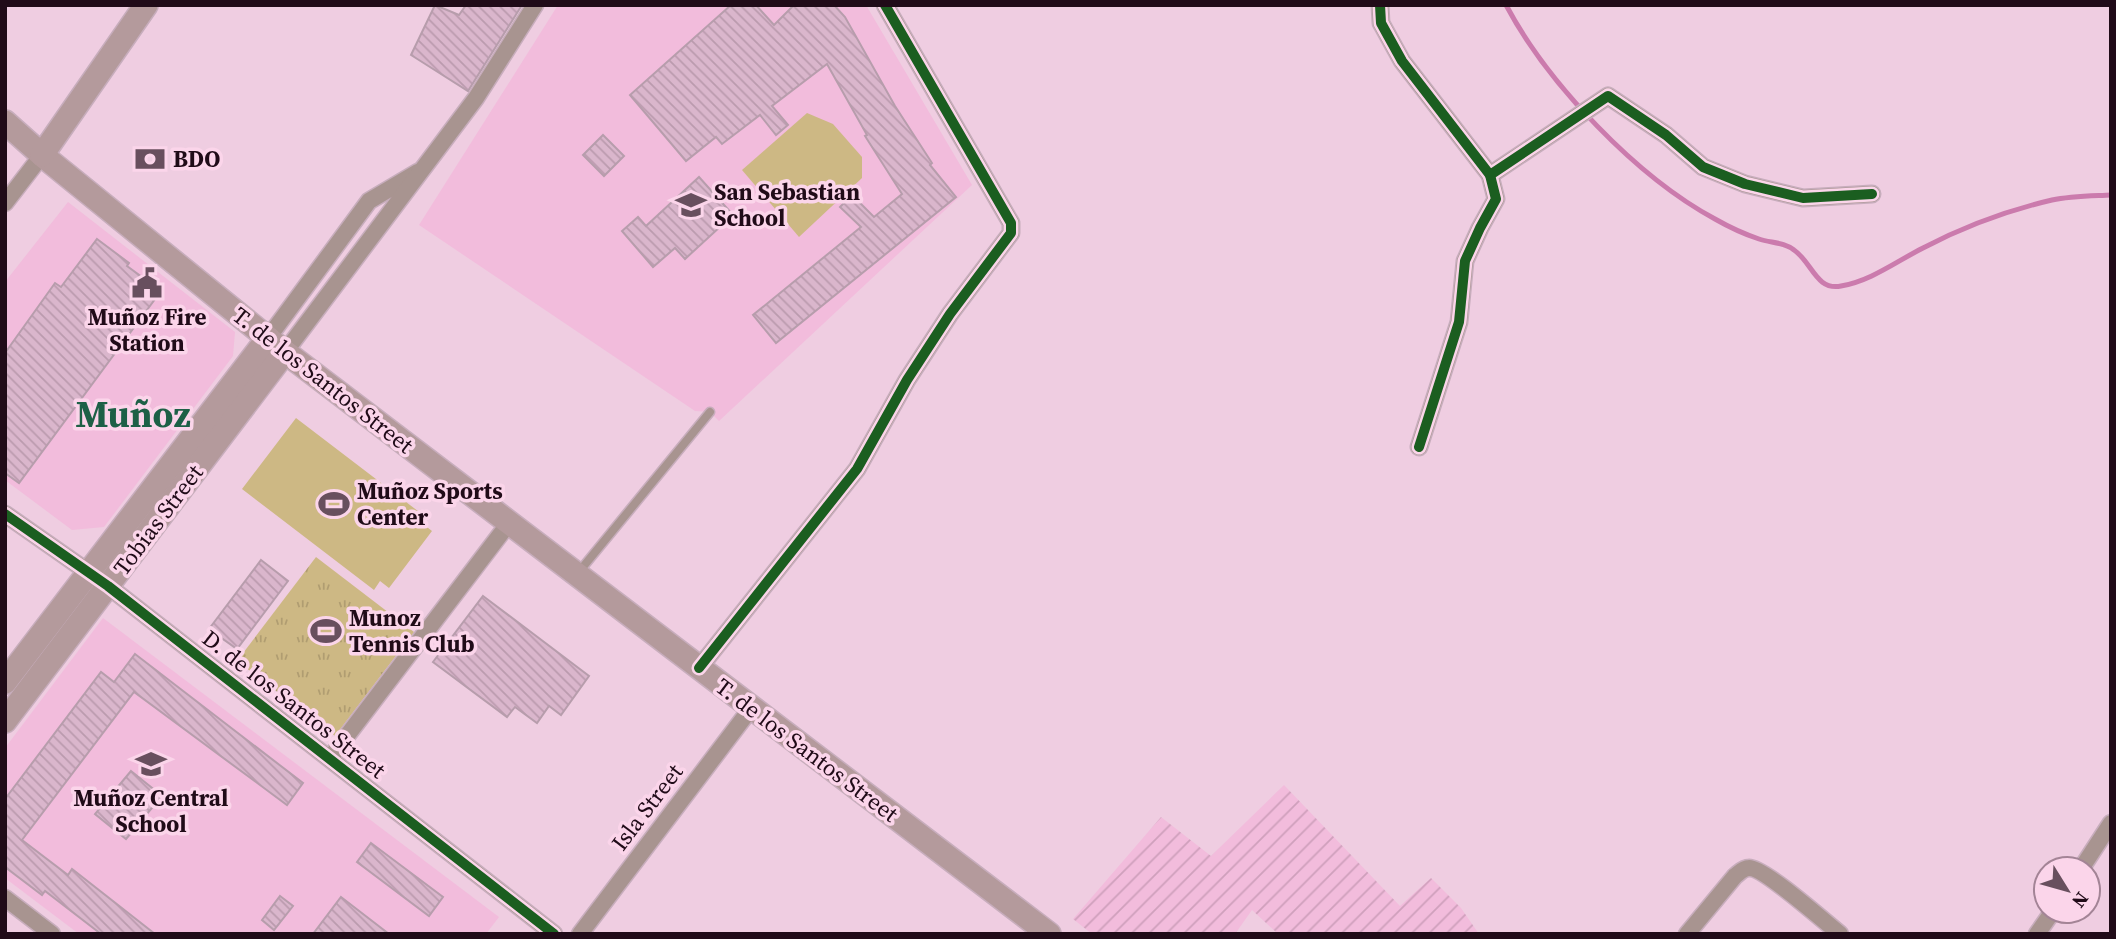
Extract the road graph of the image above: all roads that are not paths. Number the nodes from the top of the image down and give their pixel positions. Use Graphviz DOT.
graph roads {
  1 [pos="146,5"];
  2 [pos="536,5"];
  3 [pos="885,5"];
  4 [pos="1380,5"];
  5 [pos="5,122"];
  6 [pos="42,155"];
  7 [pos="426,168"];
  8 [pos="1490,175"];
  9 [pos="1872,194"];
  10 [pos="5,203"];
  11 [pos="277,345"];
  12 [pos="710,412"];
  13 [pos="1419,447"];
  14 [pos="5,514"];
  15 [pos="509,523"];
  16 [pos="576,575"];
  17 [pos="98,579"];
  18 [pos="699,668"];
  19 [pos="5,682"];
  20 [pos="752,707"];
  21 [pos="7,716"];
  22 [pos="330,758"];
  23 [pos="2111,823"];
  24 [pos="2090,855"];
  25 [pos="5,898"];
  26 [pos="52,934"];
  27 [pos="554,934"];
  28 [pos="580,934"];
  29 [pos="1049,934"];
  30 [pos="1686,934"];
  31 [pos="1840,934"];
  1 -- 6 [label="main road"];
  2 -- 7 [label="street"];
  3 -- 18 [label="street"];
  4 -- 8 [label="street"];
  5 -- 6 [label="main road, T. de los Santos Street"];
  6 -- 10 [label="street"];
  6 -- 11 [label="main road, T. de los Santos Street"];
  7 -- 11 [label="street"];
  7 -- 11 [label="street"];
  8 -- 9 [label="street"];
  8 -- 13 [label="street"];
  11 -- 15 [label="main road, T. de los Santos Street"];
  11 -- 17 [label="main road, Tobias Street"];
  12 -- 16 [label="lane"];
  14 -- 17 [label="street, D. de los Santos Street"];
  15 -- 16 [label="main road, T. de los Santos Street"];
  15 -- 22 [label="street"];
  16 -- 18 [label="main road, T. de los Santos Street"];
  17 -- 19 [label="main road, Tobias Street"];
  17 -- 21 [label="main road, Tobias Street"];
  17 -- 22 [label="street, D. de los Santos Street"];
  18 -- 20 [label="main road, T. de los Santos Street"];
  20 -- 28 [label="street, Isla Street"];
  20 -- 29 [label="main road, T. de los Santos Street"];
  22 -- 27 [label="street, D. de los Santos Street"];
  23 -- 24 [label="street"];
  25 -- 26 [label="street"];
  30 -- 31 [label="street"];
}
